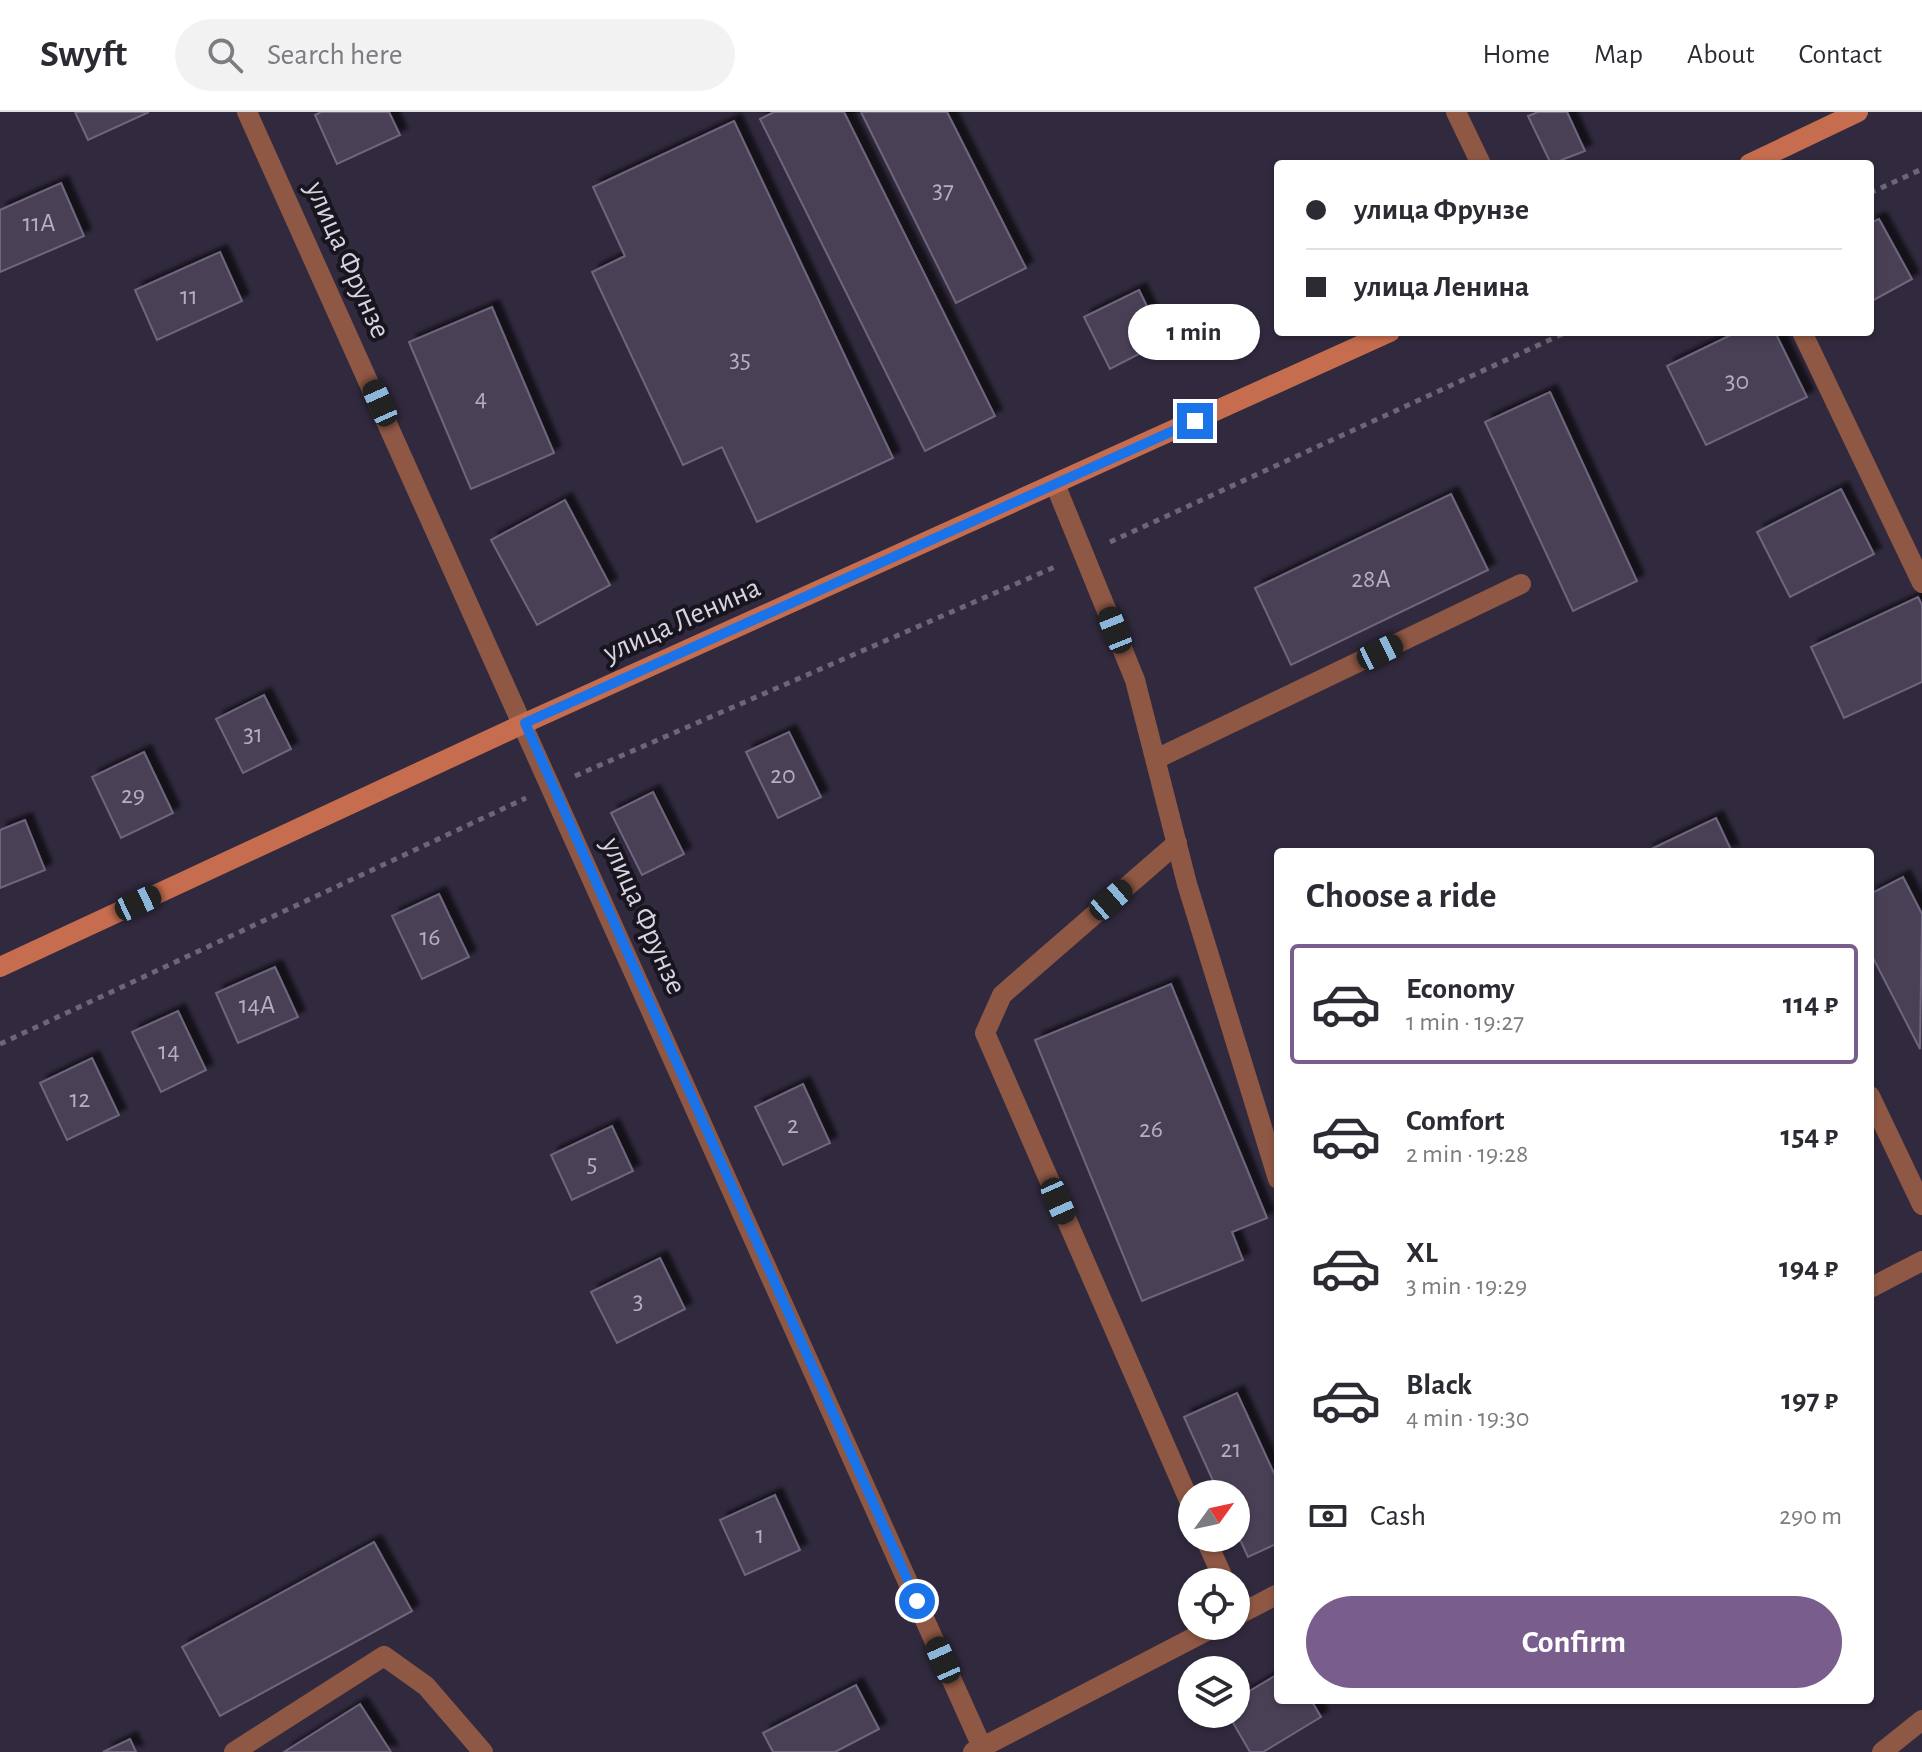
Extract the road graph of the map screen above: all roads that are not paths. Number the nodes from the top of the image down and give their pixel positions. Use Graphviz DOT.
graph roads {
  1 [pos="247,112"];
  2 [pos="1456,112"];
  3 [pos="1858,112"];
  4 [pos="1479,160"];
  5 [pos="1757,160"];
  6 [pos="1381,336"];
  7 [pos="1804,336"];
  8 [pos="1055,484"];
  9 [pos="1922,583"];
  10 [pos="1521,584"];
  11 [pos="525,723"];
  12 [pos="1156,759"];
  13 [pos="1177,843"];
  14 [pos="0,967"];
  15 [pos="1874,1104"];
  16 [pos="1274,1166"];
  17 [pos="1922,1205"];
  18 [pos="1922,1261"];
  19 [pos="1874,1286"];
  20 [pos="1180,1480"];
  21 [pos="1274,1596"];
  22 [pos="1250,1607"];
  23 [pos="1189,1640"];
  24 [pos="1922,1720"];
  25 [pos="980,1750"];
  26 [pos="234,1752"];
  27 [pos="483,1752"];
  28 [pos="1882,1752"];
  1 -- 11 [label="street, улица Фрунзе"];
  2 -- 4 [label="street"];
  3 -- 5 [label="main road"];
  6 -- 8 [label="main road, улица Ленина"];
  7 -- 9 [label="street"];
  8 -- 11 [label="main road, улица Ленина"];
  8 -- 12 [label="street"];
  10 -- 12 [label="street"];
  11 -- 14 [label="main road, улица Ленина"];
  11 -- 25 [label="street, улица Фрунзе"];
  12 -- 13 [label="street"];
  13 -- 16 [label="street"];
  13 -- 20 [label="street"];
  15 -- 17 [label="street"];
  18 -- 19 [label="street"];
  21 -- 22 [label="street"];
  23 -- 25 [label="street"];
  24 -- 28 [label="street"];
  26 -- 27 [label="street"];
}
